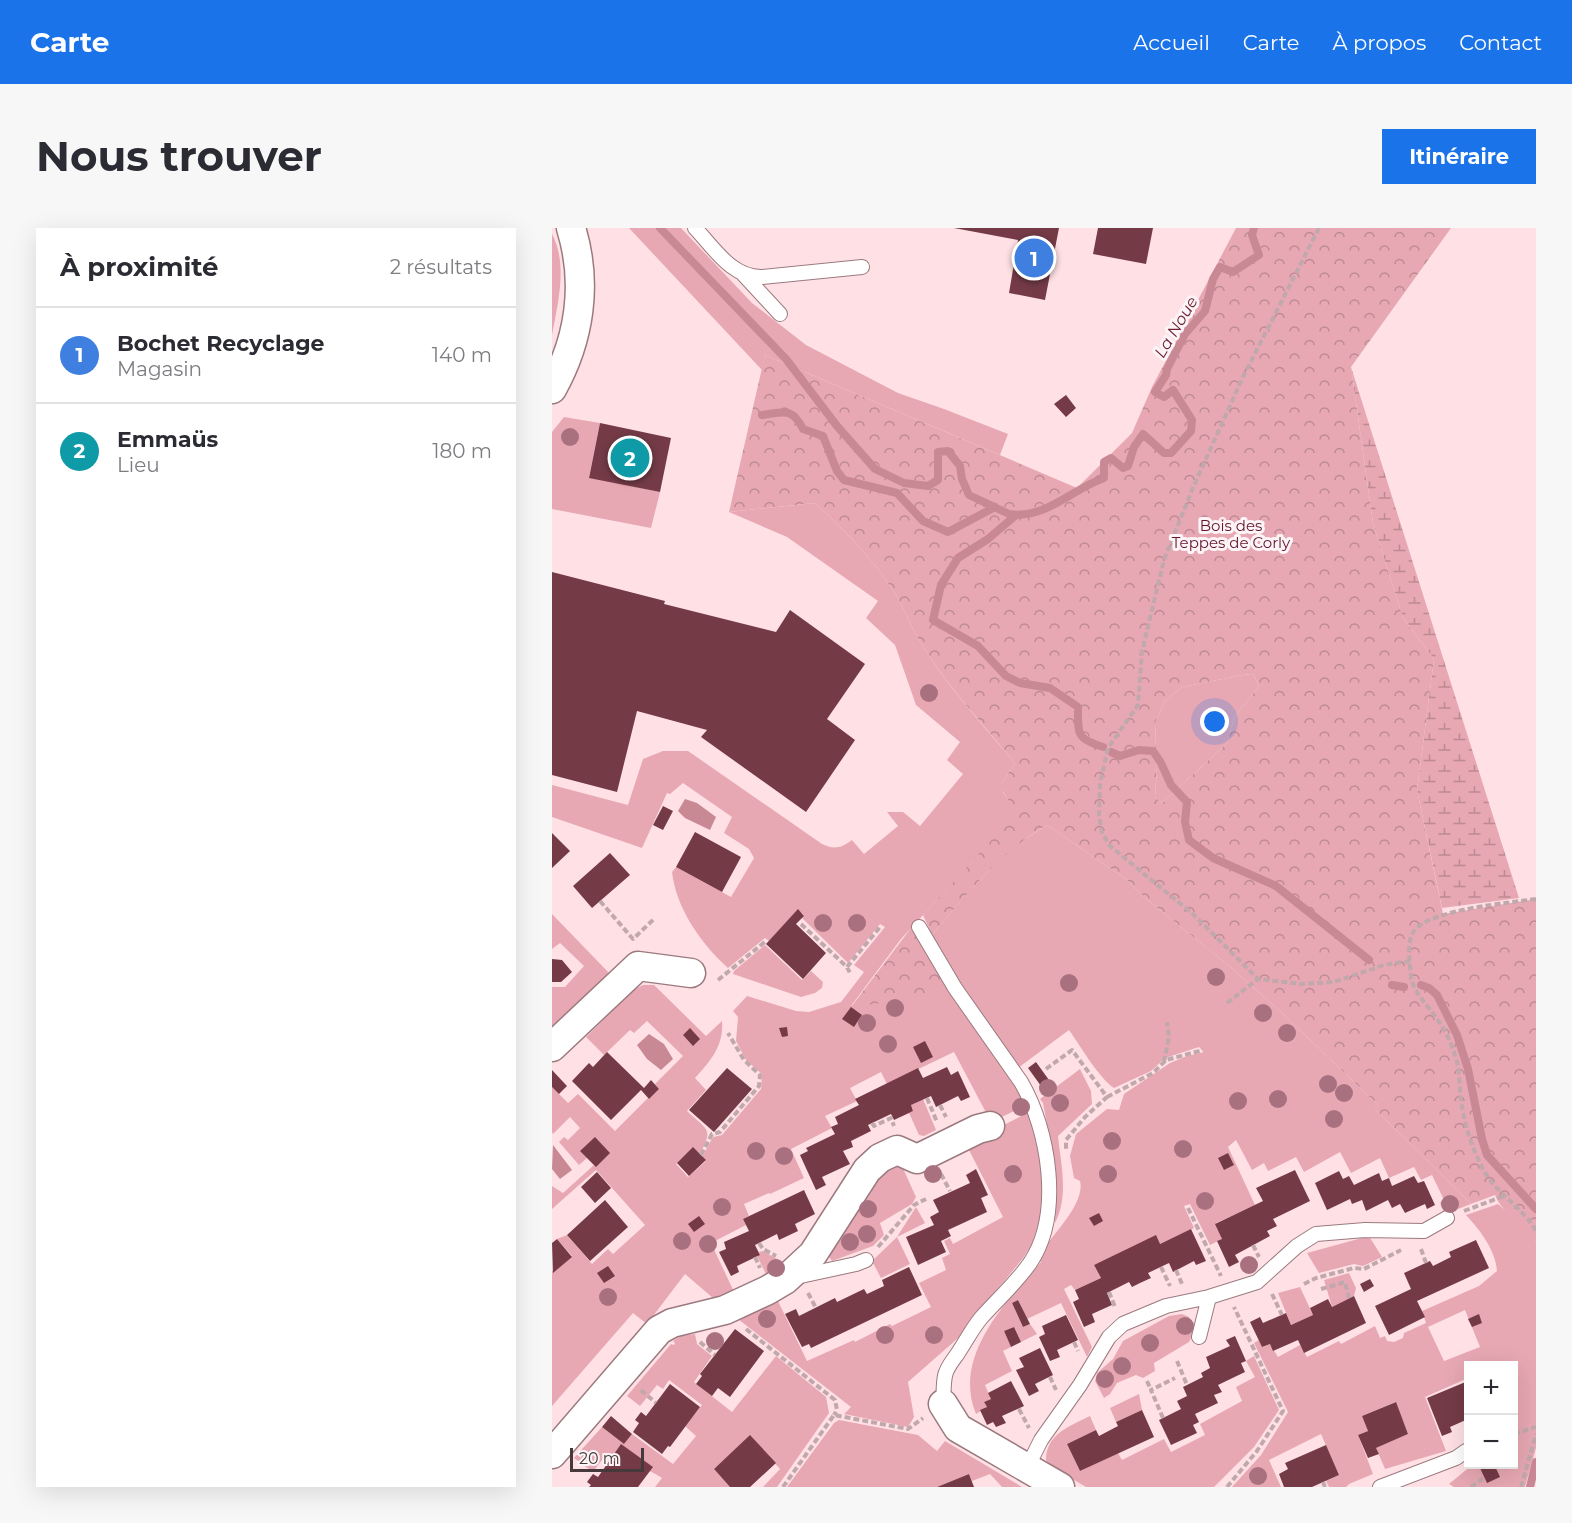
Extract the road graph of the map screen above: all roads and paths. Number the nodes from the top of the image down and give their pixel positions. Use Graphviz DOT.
graph roads {
  1 [pos="571,228"];
  2 [pos="695,228"];
  3 [pos="1319,228"];
  4 [pos="862,267"];
  5 [pos="742,274"];
  6 [pos="780,314"];
  7 [pos="552,389"];
  8 [pos="1536,899"];
  9 [pos="600,901"];
  10 [pos="654,919"];
  11 [pos="801,924"];
  12 [pos="880,927"];
  13 [pos="919,927"];
  14 [pos="766,941"];
  15 [pos="1410,961"];
  16 [pos="847,967"];
  17 [pos="851,975"];
  18 [pos="705,976"];
  19 [pos="1258,979"];
  20 [pos="1227,1003"];
  21 [pos="1167,1022"];
  22 [pos="728,1033"];
  23 [pos="552,1047"];
  24 [pos="1203,1050"];
  25 [pos="1164,1062"];
  26 [pos="1046,1069"];
  27 [pos="1107,1097"];
  28 [pos="990,1126"];
  29 [pos="701,1155"];
  30 [pos="1067,1159"];
  31 [pos="1504,1196"];
  32 [pos="926,1199"];
  33 [pos="1188,1208"];
  34 [pos="1447,1218"];
  35 [pos="1536,1231"];
  36 [pos="1410,1246"];
  37 [pos="866,1260"];
  38 [pos="785,1280"];
  39 [pos="1304,1284"];
  40 [pos="1321,1289"];
  41 [pos="1228,1291"];
  42 [pos="1209,1297"];
  43 [pos="1349,1298"];
  44 [pos="725,1310"];
  45 [pos="1199,1337"];
  46 [pos="1178,1361"];
  47 [pos="1174,1378"];
  48 [pos="1147,1382"];
  49 [pos="1187,1384"];
  50 [pos="1151,1390"];
  51 [pos="943,1404"];
  52 [pos="834,1415"];
  53 [pos="1163,1418"];
  54 [pos="1536,1427"];
  55 [pos="1518,1433"];
  56 [pos="1536,1434"];
  57 [pos="1464,1452"];
  58 [pos="552,1454"];
  59 [pos="1027,1468"];
  60 [pos="1485,1477"];
  61 [pos="783,1487"];
  62 [pos="1060,1487"];
  63 [pos="1227,1487"];
  64 [pos="1380,1487"];
  65 [pos="1471,1487"];
  66 [pos="1521,1487"];
  1 -- 7 [label="street"];
  2 -- 5 [label="lane"];
  3 -- 19 [label="path"];
  4 -- 5 [label="lane"];
  5 -- 6 [label="lane"];
  8 -- 15 [label="path"];
  9 -- 10 [label="path"];
  11 -- 16 [label="path"];
  12 -- 16 [label="path"];
  13 -- 51 [label="lane"];
  14 -- 18 [label="path"];
  15 -- 19 [label="path"];
  15 -- 31 [label="path"];
  16 -- 17 [label="path"];
  18 -- 23 [label="street"];
  19 -- 20 [label="path"];
  21 -- 25 [label="path"];
  22 -- 29 [label="path"];
  24 -- 25 [label="path"];
  25 -- 27 [label="path"];
  26 -- 27 [label="path"];
  27 -- 30 [label="path"];
  28 -- 38 [label="street"];
  31 -- 34 [label="path"];
  31 -- 35 [label="path"];
  32 -- 37 [label="path"];
  33 -- 41 [label="path"];
  34 -- 41 [label="lane"];
  36 -- 39 [label="path"];
  37 -- 38 [label="lane"];
  38 -- 44 [label="street"];
  40 -- 43 [label="path"];
  41 -- 42 [label="lane"];
  41 -- 63 [label="path"];
  42 -- 45 [label="lane"];
  42 -- 59 [label="lane"];
  44 -- 52 [label="path"];
  44 -- 58 [label="street"];
  46 -- 49 [label="path"];
  47 -- 50 [label="path"];
  48 -- 50 [label="path"];
  50 -- 53 [label="path"];
  51 -- 52 [label="path"];
  51 -- 59 [label="street"];
  52 -- 61 [label="path"];
  54 -- 55 [label="path"];
  56 -- 66 [label="path"];
  57 -- 64 [label="lane"];
  59 -- 62 [label="street"];
  60 -- 65 [label="path"];
}
